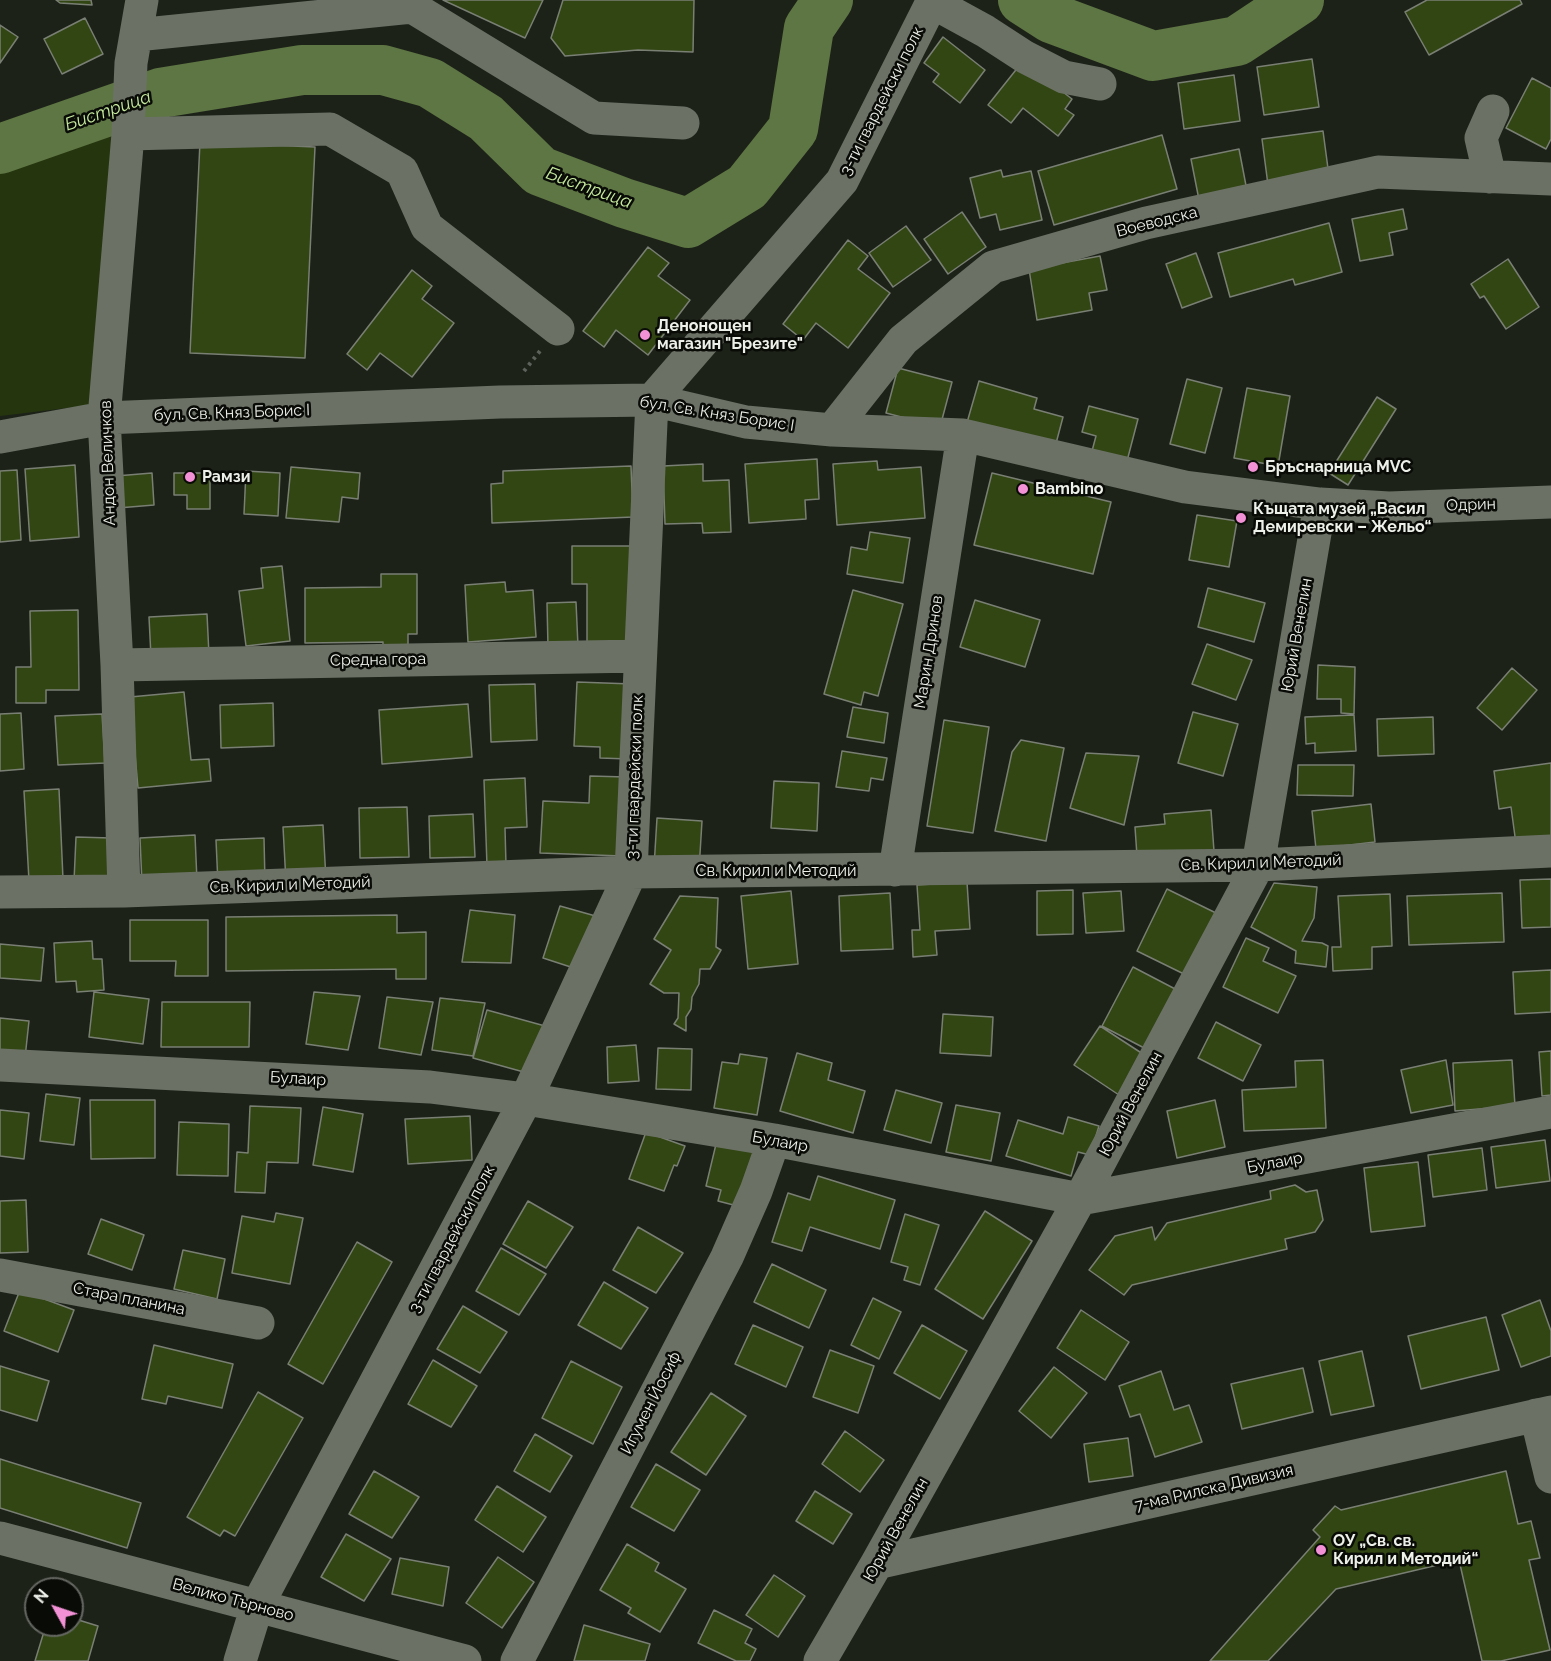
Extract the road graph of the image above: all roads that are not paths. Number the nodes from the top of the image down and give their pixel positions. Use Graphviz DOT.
graph roads {
  1 [pos="142,0"];
  2 [pos="932,1"];
  3 [pos="134,49"];
  4 [pos="1100,84"];
  5 [pos="1493,111"];
  6 [pos="683,123"];
  7 [pos="128,134"];
  8 [pos="1490,177"];
  9 [pos="1551,179"];
  10 [pos="558,329"];
  11 [pos="652,400"];
  12 [pos="104,418"];
  13 [pos="832,430"];
  14 [pos="963,435"];
  15 [pos="0,437"];
  16 [pos="1551,502"];
  17 [pos="1320,504"];
  18 [pos="640,656"];
  19 [pos="117,664"];
  20 [pos="1551,851"];
  21 [pos="1258,865"];
  22 [pos="895,870"];
  23 [pos="631,872"];
  24 [pos="124,891"];
  25 [pos="0,892"];
  26 [pos="0,1065"];
  27 [pos="526,1099"];
  28 [pos="1551,1112"];
  29 [pos="774,1140"];
  30 [pos="1080,1199"];
  31 [pos="0,1275"];
  32 [pos="258,1323"];
  33 [pos="1543,1414"];
  34 [pos="1551,1477"];
  35 [pos="0,1538"];
  36 [pos="877,1563"];
  37 [pos="257,1606"];
  38 [pos="240,1661"];
  39 [pos="465,1661"];
  40 [pos="517,1661"];
  41 [pos="820,1661"];
  1 -- 3 [label="street, Андон Величков"];
  2 -- 4 [label="street"];
  2 -- 11 [label="street, 3-ти гвардейски полк"];
  3 -- 6 [label="street"];
  3 -- 7 [label="street, Андон Величков"];
  5 -- 8 [label="street"];
  7 -- 10 [label="street"];
  7 -- 12 [label="street, Андон Величков"];
  8 -- 9 [label="street, Воеводска"];
  8 -- 13 [label="street, Воеводска"];
  11 -- 12 [label="street, бул. Св. Княз Борис I"];
  11 -- 13 [label="street, бул. Св. Княз Борис I"];
  11 -- 18 [label="street, 3-ти гвардейски полк"];
  12 -- 15 [label="street, бул. Св. Княз Борис I"];
  12 -- 19 [label="street, Андон Величков"];
  13 -- 14 [label="street, бул. Св. Княз Борис I"];
  14 -- 17 [label="street, бул. Св. Княз Борис I"];
  14 -- 22 [label="street, Марин Дринов"];
  16 -- 17 [label="street, Одрин"];
  17 -- 21 [label="street, Юрий Венелин"];
  18 -- 19 [label="street, Средна гора"];
  18 -- 23 [label="street, 3-ти гвардейски полк"];
  19 -- 24 [label="street, Андон Величков"];
  20 -- 21 [label="street, Св. Кирил и Методий"];
  21 -- 22 [label="street, Св. Кирил и Методий"];
  21 -- 30 [label="street, Юрий Венелин"];
  22 -- 23 [label="street, Св. Кирил и Методий"];
  23 -- 24 [label="street, Св. Кирил и Методий"];
  23 -- 27 [label="street, 3-ти гвардейски полк"];
  24 -- 25 [label="street, Св. Кирил и Методий"];
  26 -- 27 [label="street, Булаир"];
  27 -- 29 [label="street, Булаир"];
  27 -- 37 [label="street, 3-ти гвардейски полк"];
  28 -- 30 [label="street, Булаир"];
  29 -- 30 [label="street, Булаир"];
  29 -- 40 [label="street, Игумен Йосиф"];
  30 -- 36 [label="street, Юрий Венелин"];
  31 -- 32 [label="street, Стара планина"];
  33 -- 34 [label="street"];
  33 -- 36 [label="street, 7-ма Рилска Дивизия"];
  35 -- 37 [label="street, Велико Търново"];
  36 -- 41 [label="street, Юрий Венелин"];
  37 -- 38 [label="street, 3-ти гвардейски полк"];
  37 -- 39 [label="street, Велико Търново"];
}
